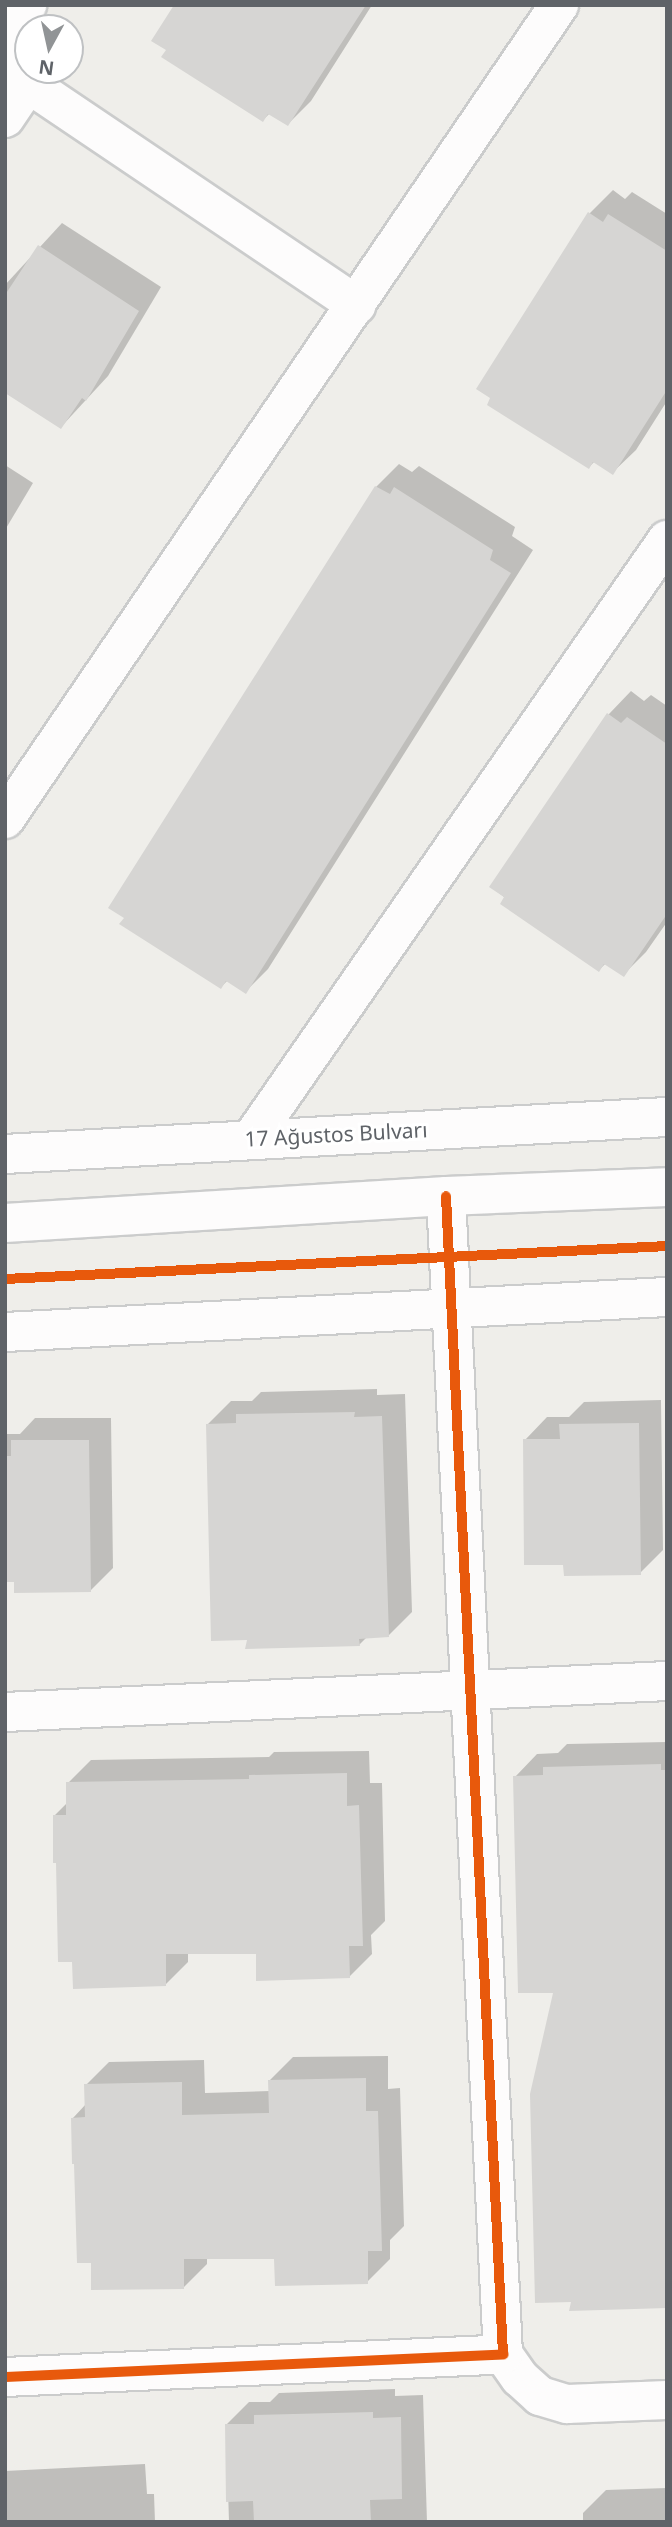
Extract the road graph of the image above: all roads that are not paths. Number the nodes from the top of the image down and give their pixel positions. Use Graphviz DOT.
graph roads {
  1 [pos="27,5"];
  2 [pos="559,5"];
  3 [pos="5,38"];
  4 [pos="15,84"];
  5 [pos="29,84"];
  6 [pos="5,118"];
  7 [pos="356,304"];
  8 [pos="667,540"];
  9 [pos="5,819"];
  10 [pos="667,1118"];
  11 [pos="252,1138"];
  12 [pos="5,1154"];
  13 [pos="667,1187"];
  14 [pos="446,1196"];
  15 [pos="5,1223"];
  16 [pos="667,1297"];
  17 [pos="452,1309"];
  18 [pos="5,1332"];
  19 [pos="667,1681"];
  20 [pos="470,1691"];
  21 [pos="5,1712"];
  22 [pos="503,2354"];
  23 [pos="5,2377"];
  24 [pos="667,2400"];
  1 -- 3 [label="street"];
  2 -- 7 [label="street"];
  4 -- 6 [label="street"];
  5 -- 7 [label="street"];
  7 -- 9 [label="street"];
  8 -- 11 [label="street"];
  10 -- 11 [label="street, 17 Ağustos Bulvarı"];
  11 -- 12 [label="street, 17 Ağustos Bulvarı"];
  13 -- 14 [label="street"];
  14 -- 15 [label="street"];
  14 -- 17 [label="street"];
  16 -- 17 [label="street"];
  17 -- 18 [label="street"];
  17 -- 20 [label="street"];
  19 -- 20 [label="street"];
  20 -- 21 [label="street"];
  20 -- 22 [label="street"];
  22 -- 23 [label="street"];
  22 -- 24 [label="street"];
}
